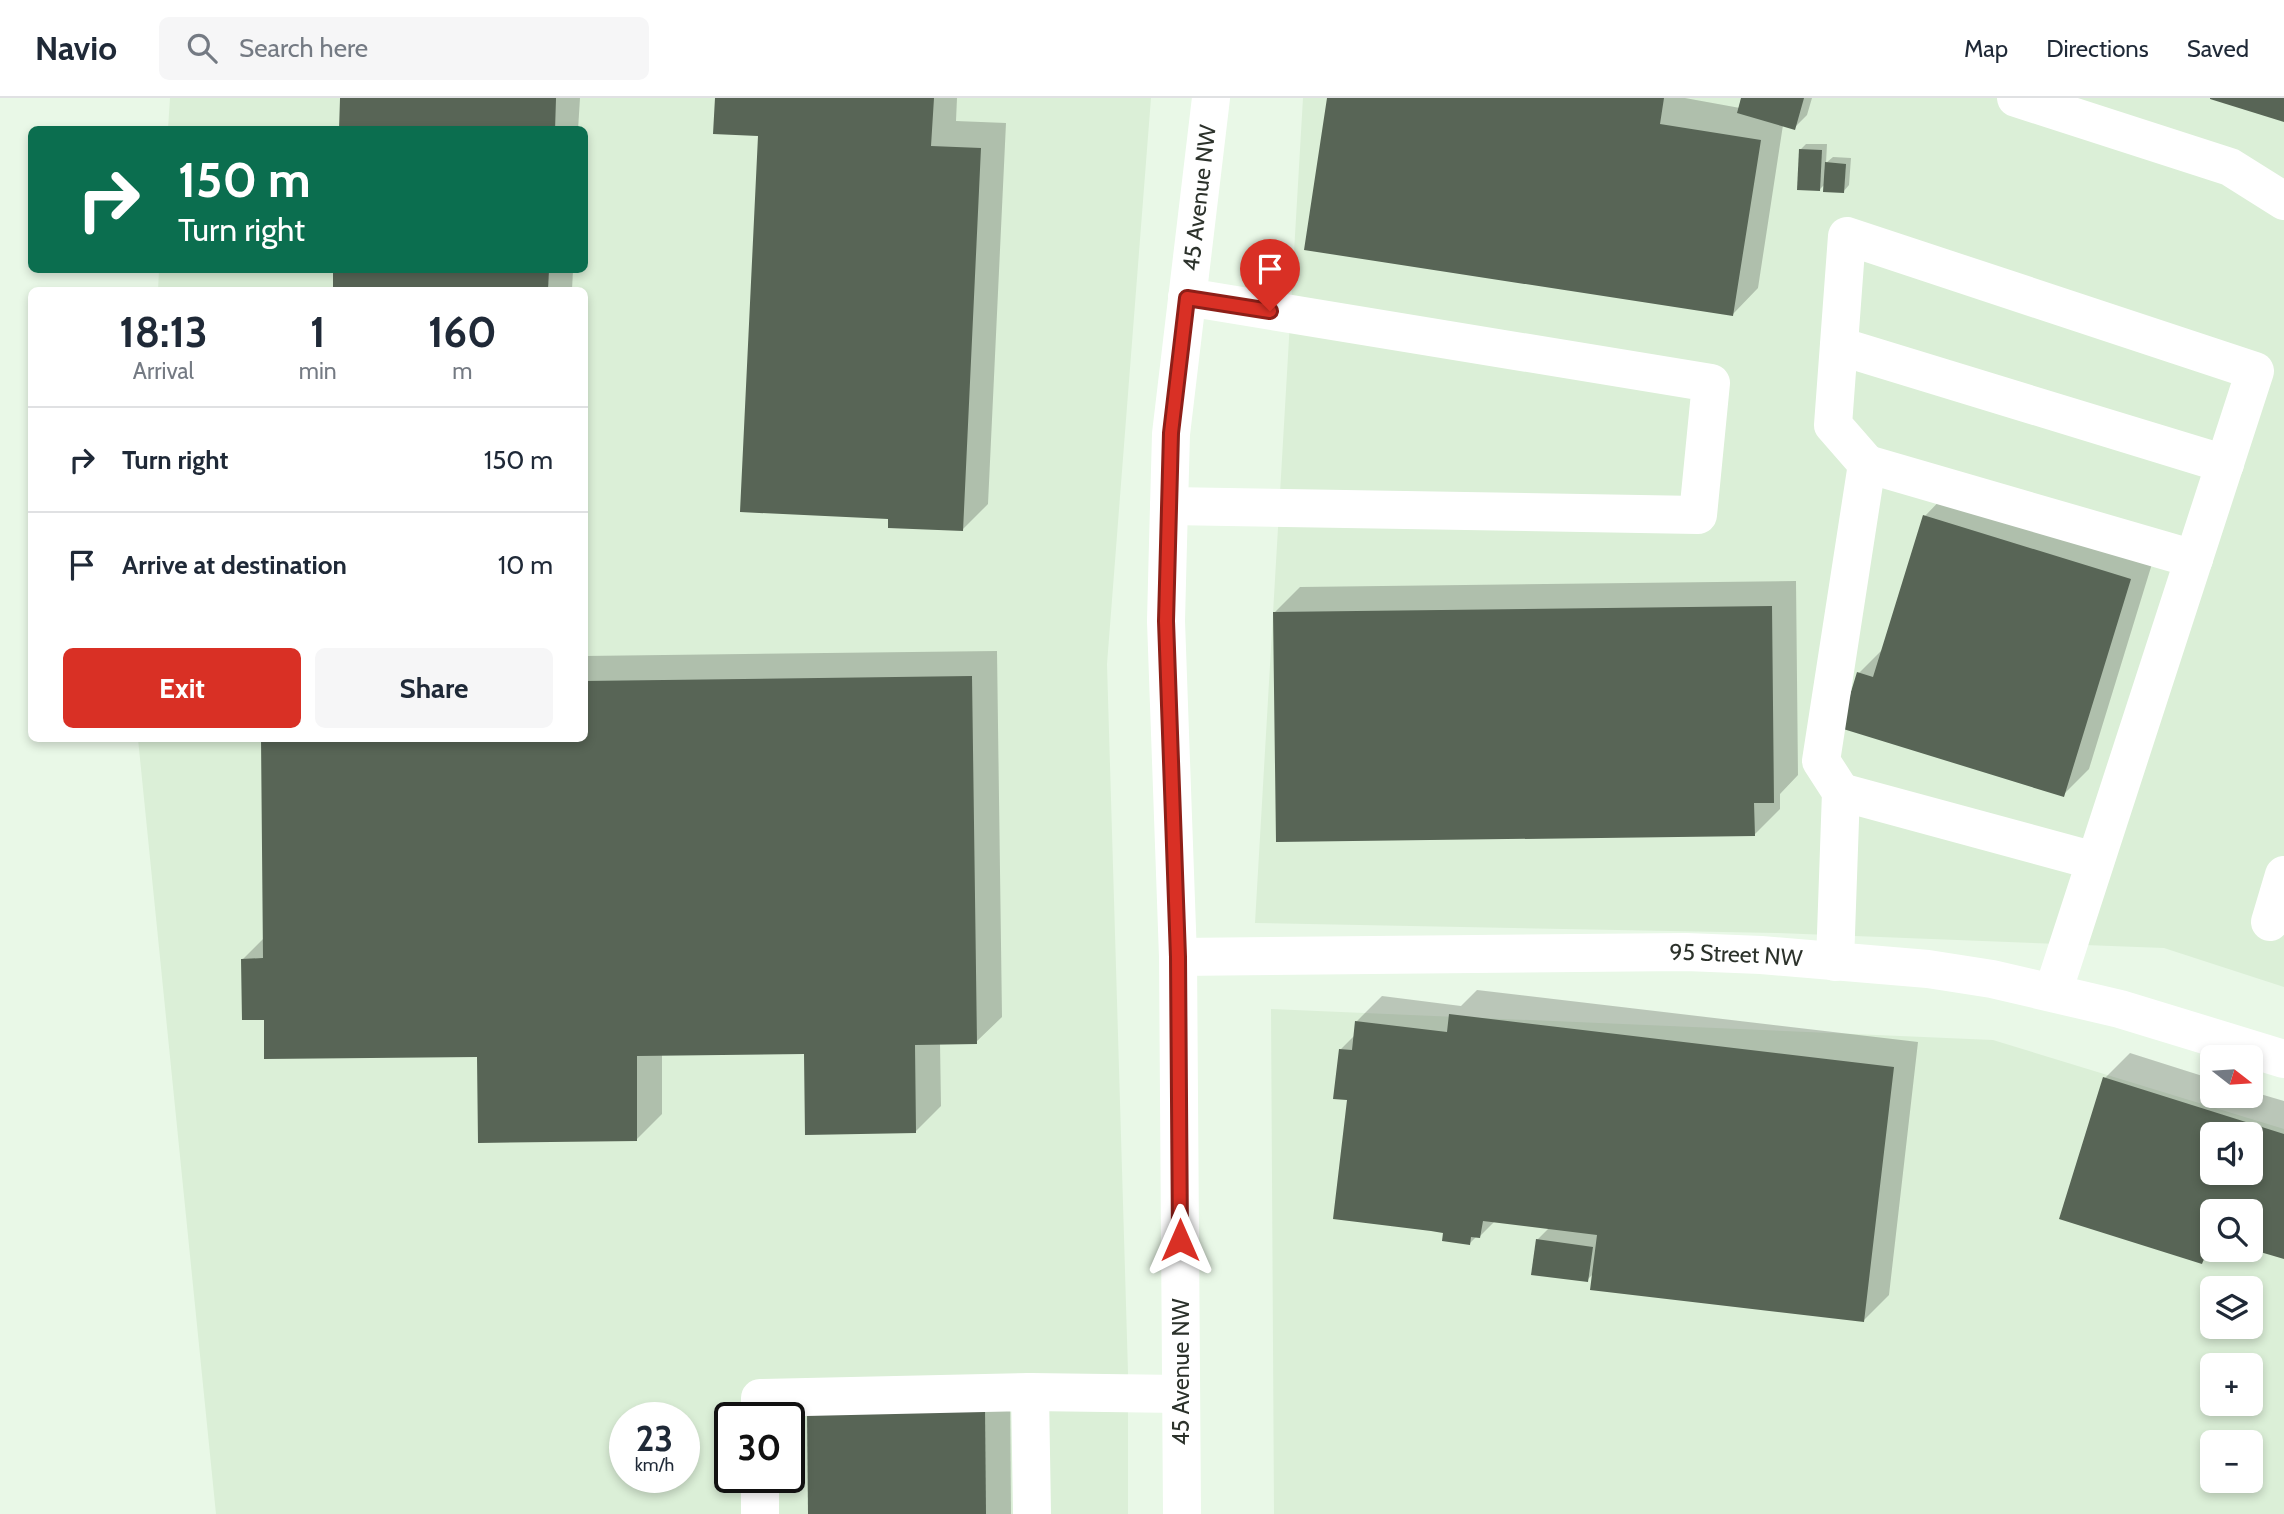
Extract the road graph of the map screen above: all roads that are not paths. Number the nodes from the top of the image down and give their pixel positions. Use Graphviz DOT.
graph roads {
  1 [pos="1211,98"];
  2 [pos="2015,98"];
  3 [pos="2284,201"];
  4 [pos="1187,298"];
  5 [pos="1839,346"];
  6 [pos="1867,464"];
  7 [pos="2225,464"];
  8 [pos="1169,506"];
  9 [pos="2194,559"];
  10 [pos="1841,792"];
  11 [pos="2095,861"];
  12 [pos="2284,875"];
  13 [pos="2270,922"];
  14 [pos="1178,957"];
  15 [pos="1836,962"];
  16 [pos="2053,992"];
  17 [pos="2284,1059"];
  18 [pos="1030,1392"];
  19 [pos="1181,1394"];
  20 [pos="760,1402"];
  21 [pos="760,1493"];
  22 [pos="760,1514"];
  23 [pos="1032,1514"];
  24 [pos="1182,1514"];
  1 -- 4 [label="street, 45 Avenue NW"];
  2 -- 3 [label="street"];
  4 -- 8 [label="street, 45 Avenue NW"];
  4 -- 8 [label="street"];
  5 -- 6 [label="street"];
  5 -- 7 [label="street"];
  5 -- 7 [label="street"];
  6 -- 9 [label="street"];
  6 -- 10 [label="street"];
  7 -- 9 [label="street"];
  8 -- 14 [label="street, 45 Avenue NW"];
  9 -- 11 [label="street"];
  10 -- 11 [label="street"];
  10 -- 15 [label="street"];
  11 -- 16 [label="street"];
  12 -- 13 [label="street"];
  14 -- 15 [label="street, 95 Street NW"];
  14 -- 19 [label="street, 45 Avenue NW"];
  15 -- 16 [label="street, 95 Street NW"];
  16 -- 17 [label="street, 95 Street NW"];
  18 -- 19 [label="street"];
  18 -- 20 [label="street"];
  18 -- 23 [label="street"];
  19 -- 24 [label="street, 45 Avenue NW"];
  21 -- 22 [label="street"];
}
